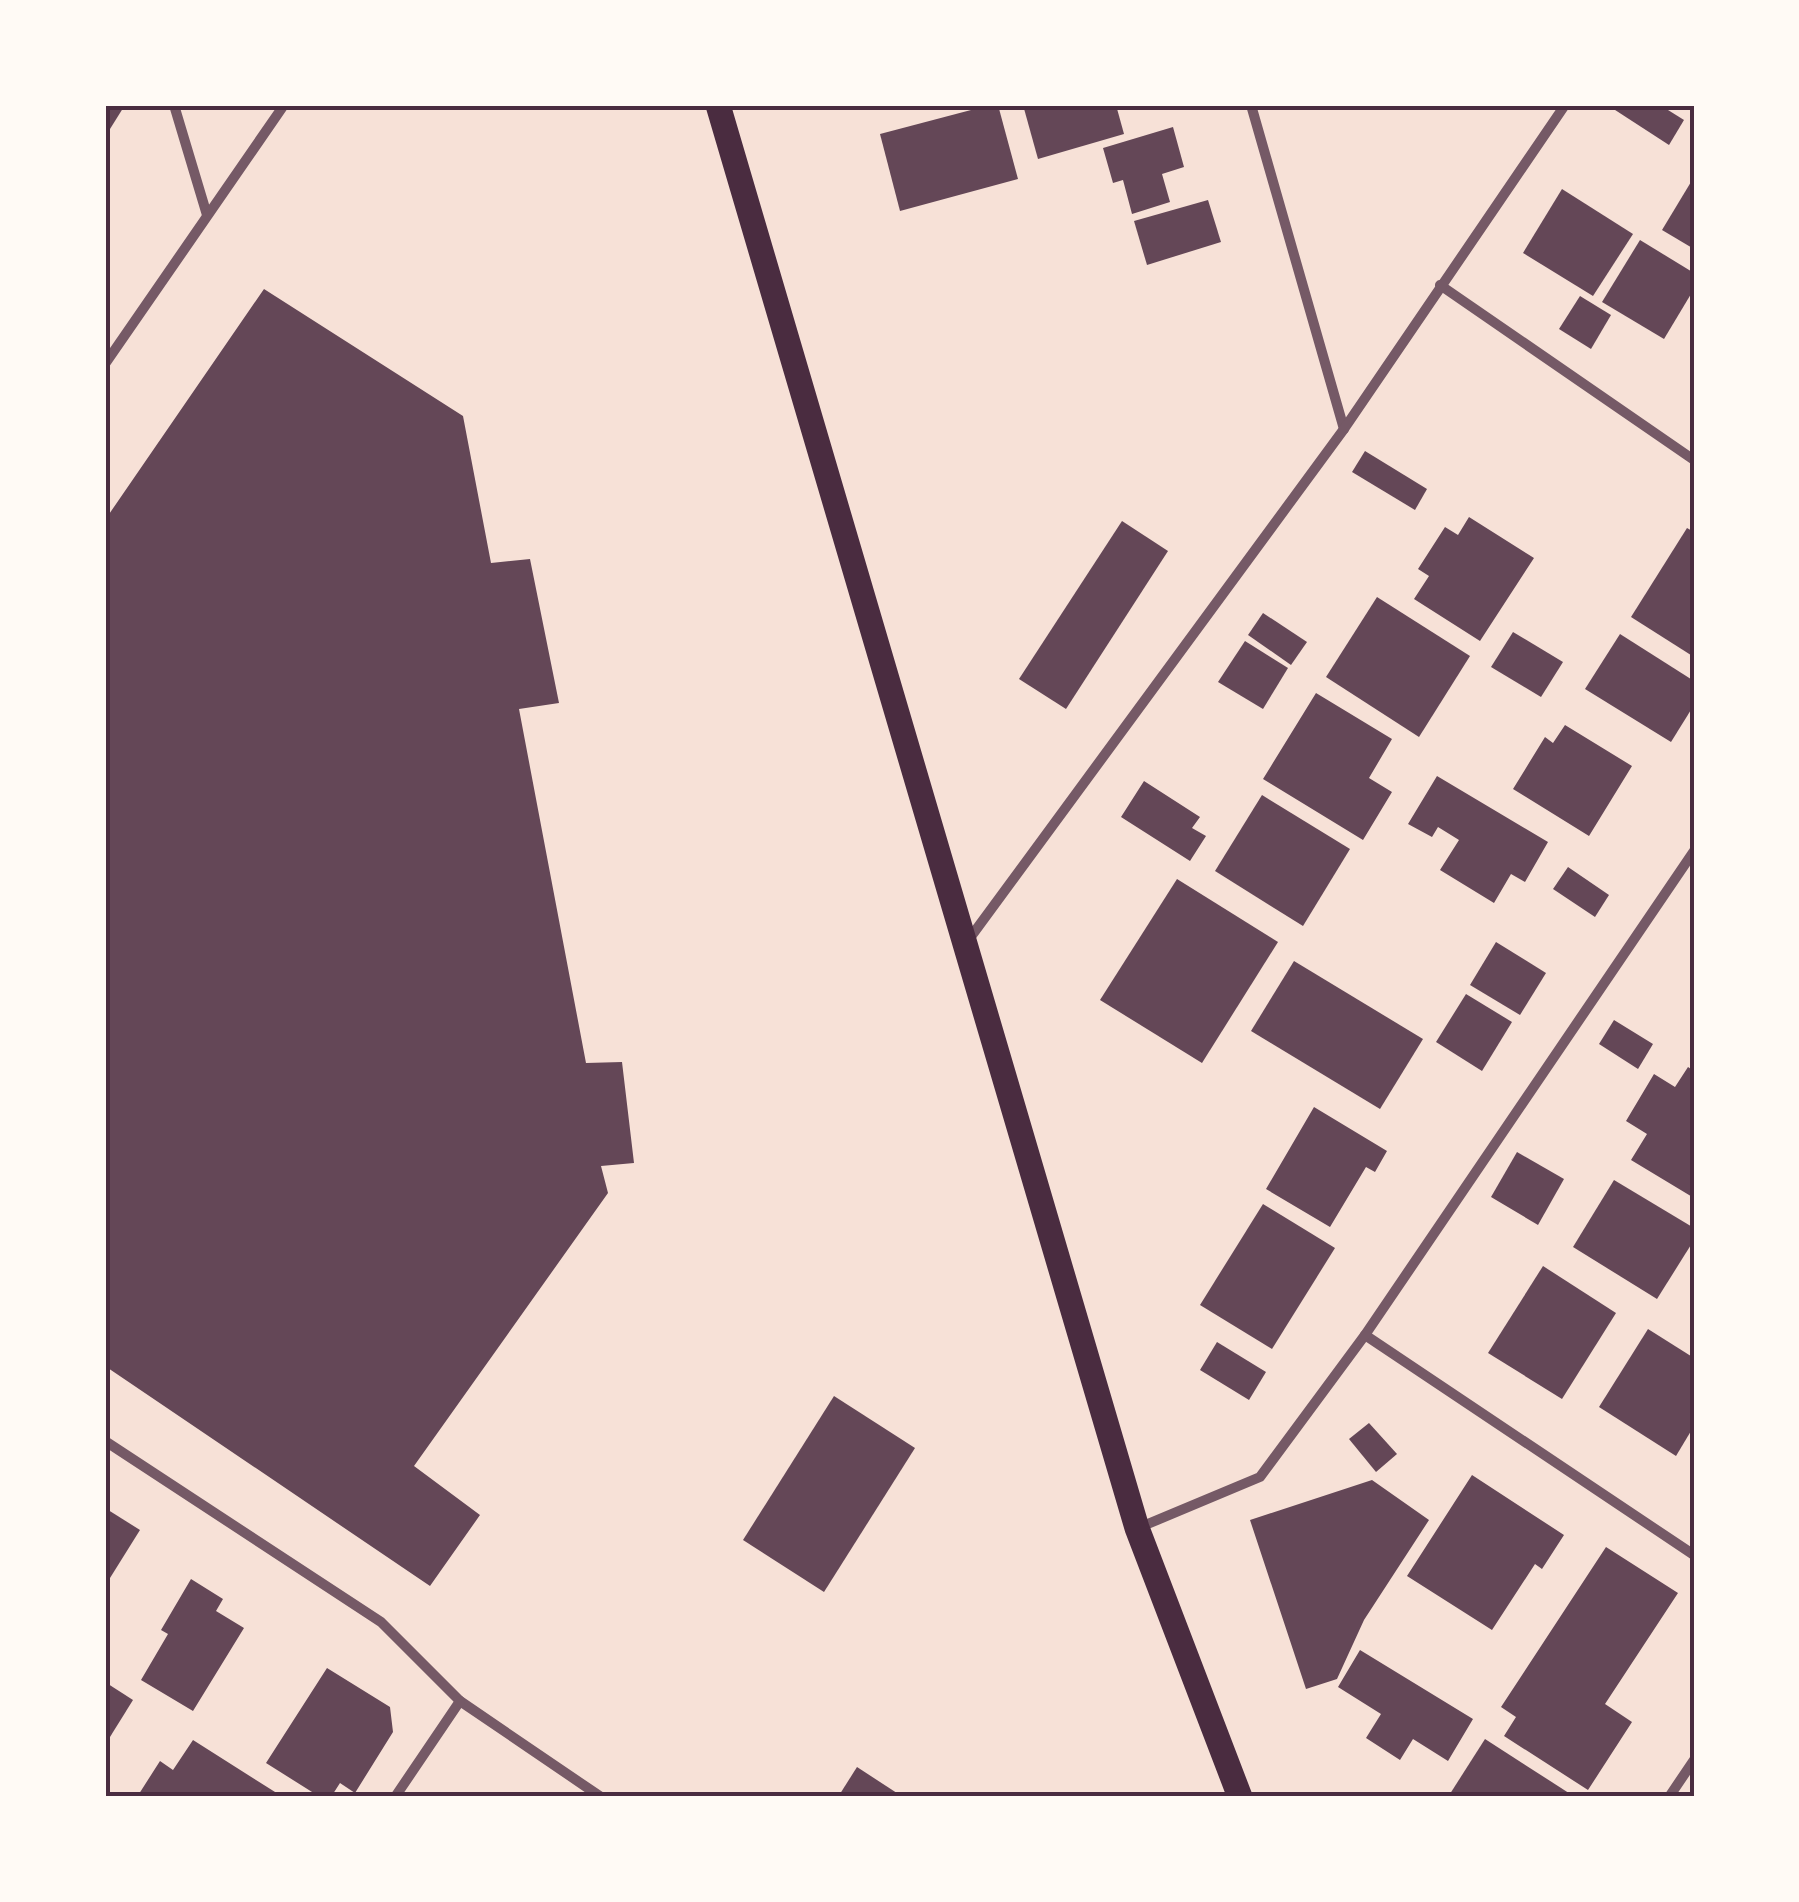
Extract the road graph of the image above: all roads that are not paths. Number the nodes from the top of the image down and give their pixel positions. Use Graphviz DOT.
graph roads {
  1 [pos="174,105"];
  2 [pos="284,105"];
  3 [pos="718,105"];
  4 [pos="1250,105"];
  5 [pos="1565,105"];
  6 [pos="207,215"];
  7 [pos="1440,285"];
  8 [pos="105,364"];
  9 [pos="1344,429"];
  10 [pos="1694,460"];
  11 [pos="1694,852"];
  12 [pos="964,945"];
  13 [pos="1365,1335"];
  14 [pos="105,1441"];
  15 [pos="1137,1528"];
  16 [pos="1694,1555"];
  17 [pos="460,1700"];
  18 [pos="1694,1760"];
  19 [pos="395,1797"];
  20 [pos="600,1797"];
  21 [pos="1240,1797"];
  22 [pos="1669,1797"];
  1 -- 6 [label="street"];
  2 -- 6 [label="street"];
  3 -- 12 [label="main road"];
  4 -- 9 [label="street"];
  5 -- 7 [label="street"];
  6 -- 8 [label="street"];
  7 -- 9 [label="street"];
  7 -- 10 [label="street"];
  9 -- 12 [label="street"];
  11 -- 13 [label="street"];
  12 -- 15 [label="main road"];
  13 -- 15 [label="street"];
  13 -- 16 [label="street"];
  14 -- 17 [label="street"];
  15 -- 21 [label="main road"];
  17 -- 19 [label="street"];
  17 -- 20 [label="street"];
  18 -- 22 [label="street"];
}
